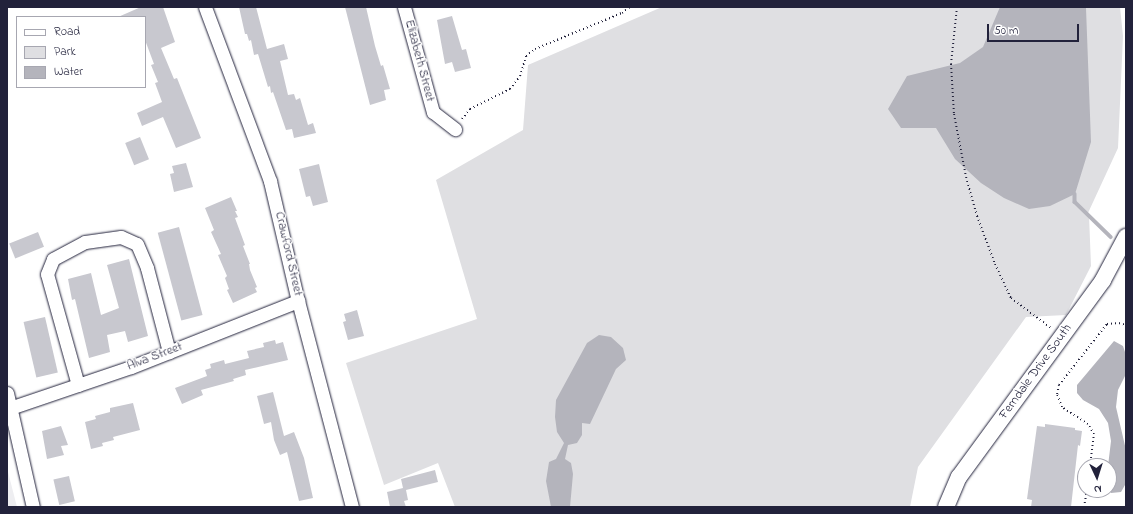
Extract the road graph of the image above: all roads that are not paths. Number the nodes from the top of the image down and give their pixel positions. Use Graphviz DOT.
graph roads {
  1 [pos="205,7"];
  2 [pos="404,7"];
  3 [pos="455,129"];
  4 [pos="1126,237"];
  5 [pos="298,300"];
  6 [pos="168,352"];
  7 [pos="78,385"];
  8 [pos="7,393"];
  9 [pos="10,408"];
  10 [pos="33,507"];
  11 [pos="352,507"];
  12 [pos="946,507"];
  1 -- 5 [label="street, Crawford Street"];
  2 -- 3 [label="street, Elizabeth Street"];
  4 -- 12 [label="main road, Ferndale Drive South"];
  5 -- 6 [label="street, Alva Street"];
  5 -- 11 [label="street, Crawford Street"];
  6 -- 7 [label="street, Alva Street"];
  6 -- 7 [label="street"];
  7 -- 9 [label="street, Alva Street"];
  8 -- 9 [label="street"];
  9 -- 10 [label="street"];
}
